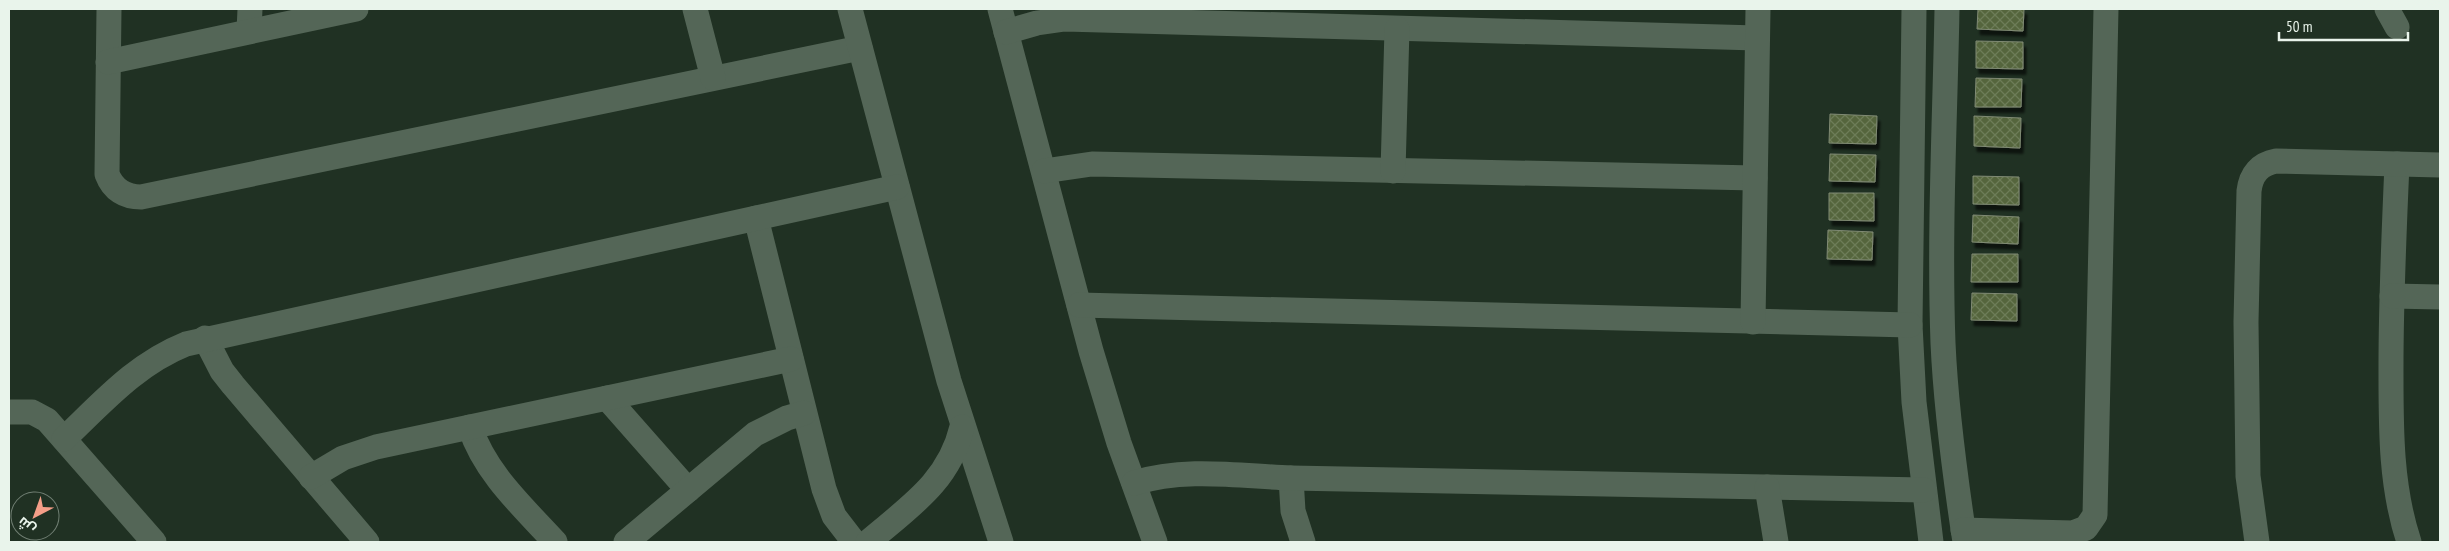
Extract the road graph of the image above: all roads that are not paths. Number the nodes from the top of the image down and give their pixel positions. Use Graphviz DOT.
graph roads {
  1 [pos="109,9"];
  2 [pos="356,9"];
  3 [pos="695,9"];
  4 [pos="850,9"];
  5 [pos="1758,9"];
  6 [pos="1914,9"];
  7 [pos="1947,9"];
  8 [pos="2106,9"];
  9 [pos="1283,17"];
  10 [pos="249,20"];
  11 [pos="1003,20"];
  12 [pos="1397,29"];
  13 [pos="1757,38"];
  14 [pos="860,48"];
  15 [pos="108,62"];
  16 [pos="713,78"];
  17 [pos="2397,164"];
  18 [pos="2440,165"];
  19 [pos="1044,171"];
  20 [pos="1392,171"];
  21 [pos="1755,178"];
  22 [pos="898,187"];
  23 [pos="756,218"];
  24 [pos="2392,296"];
  25 [pos="2440,297"];
  26 [pos="1079,305"];
  27 [pos="1753,322"];
  28 [pos="1910,325"];
  29 [pos="206,338"];
  30 [pos="791,359"];
  31 [pos="607,398"];
  32 [pos="9,412"];
  33 [pos="804,413"];
  34 [pos="470,427"];
  35 [pos="962,427"];
  36 [pos="64,439"];
  37 [pos="311,477"];
  38 [pos="1291,478"];
  39 [pos="1134,483"];
  40 [pos="1767,487"];
  41 [pos="688,490"];
  42 [pos="1924,490"];
  43 [pos="1964,536"];
  44 [pos="154,542"];
  45 [pos="367,542"];
  46 [pos="555,542"];
  47 [pos="626,542"];
  48 [pos="854,542"];
  49 [pos="868,542"];
  50 [pos="1001,542"];
  51 [pos="1155,542"];
  52 [pos="1302,542"];
  53 [pos="1776,542"];
  54 [pos="1931,542"];
  55 [pos="2257,542"];
  56 [pos="2409,542"];
  1 -- 15 [label="street"];
  2 -- 10 [label="street"];
  3 -- 16 [label="street"];
  4 -- 14 [label="street"];
  5 -- 13 [label="street"];
  6 -- 28 [label="street"];
  7 -- 43 [label="street"];
  8 -- 43 [label="street"];
  9 -- 11 [label="street"];
  9 -- 12 [label="street"];
  10 -- 15 [label="street"];
  11 -- 19 [label="street"];
  12 -- 13 [label="street"];
  12 -- 20 [label="street"];
  13 -- 21 [label="street"];
  14 -- 16 [label="street"];
  14 -- 22 [label="street"];
  15 -- 16 [label="street"];
  17 -- 18 [label="street"];
  17 -- 24 [label="street"];
  17 -- 55 [label="street"];
  19 -- 20 [label="street"];
  19 -- 26 [label="street"];
  20 -- 21 [label="street"];
  21 -- 27 [label="street"];
  22 -- 23 [label="street"];
  22 -- 35 [label="street"];
  23 -- 29 [label="street"];
  23 -- 30 [label="street"];
  24 -- 25 [label="street"];
  24 -- 56 [label="street"];
  26 -- 27 [label="street"];
  26 -- 39 [label="street"];
  27 -- 28 [label="street"];
  28 -- 42 [label="street"];
  29 -- 36 [label="street"];
  29 -- 37 [label="street"];
  30 -- 31 [label="street"];
  30 -- 33 [label="street"];
  31 -- 34 [label="street"];
  31 -- 41 [label="street"];
  32 -- 36 [label="street"];
  33 -- 41 [label="street"];
  33 -- 48 [label="street"];
  34 -- 37 [label="street"];
  34 -- 46 [label="street"];
  35 -- 49 [label="street"];
  35 -- 50 [label="street"];
  36 -- 44 [label="street"];
  37 -- 45 [label="street"];
  38 -- 39 [label="street"];
  38 -- 40 [label="street"];
  38 -- 52 [label="street"];
  39 -- 51 [label="street"];
  40 -- 42 [label="street"];
  40 -- 53 [label="street"];
  41 -- 47 [label="street"];
  42 -- 54 [label="street"];
}
